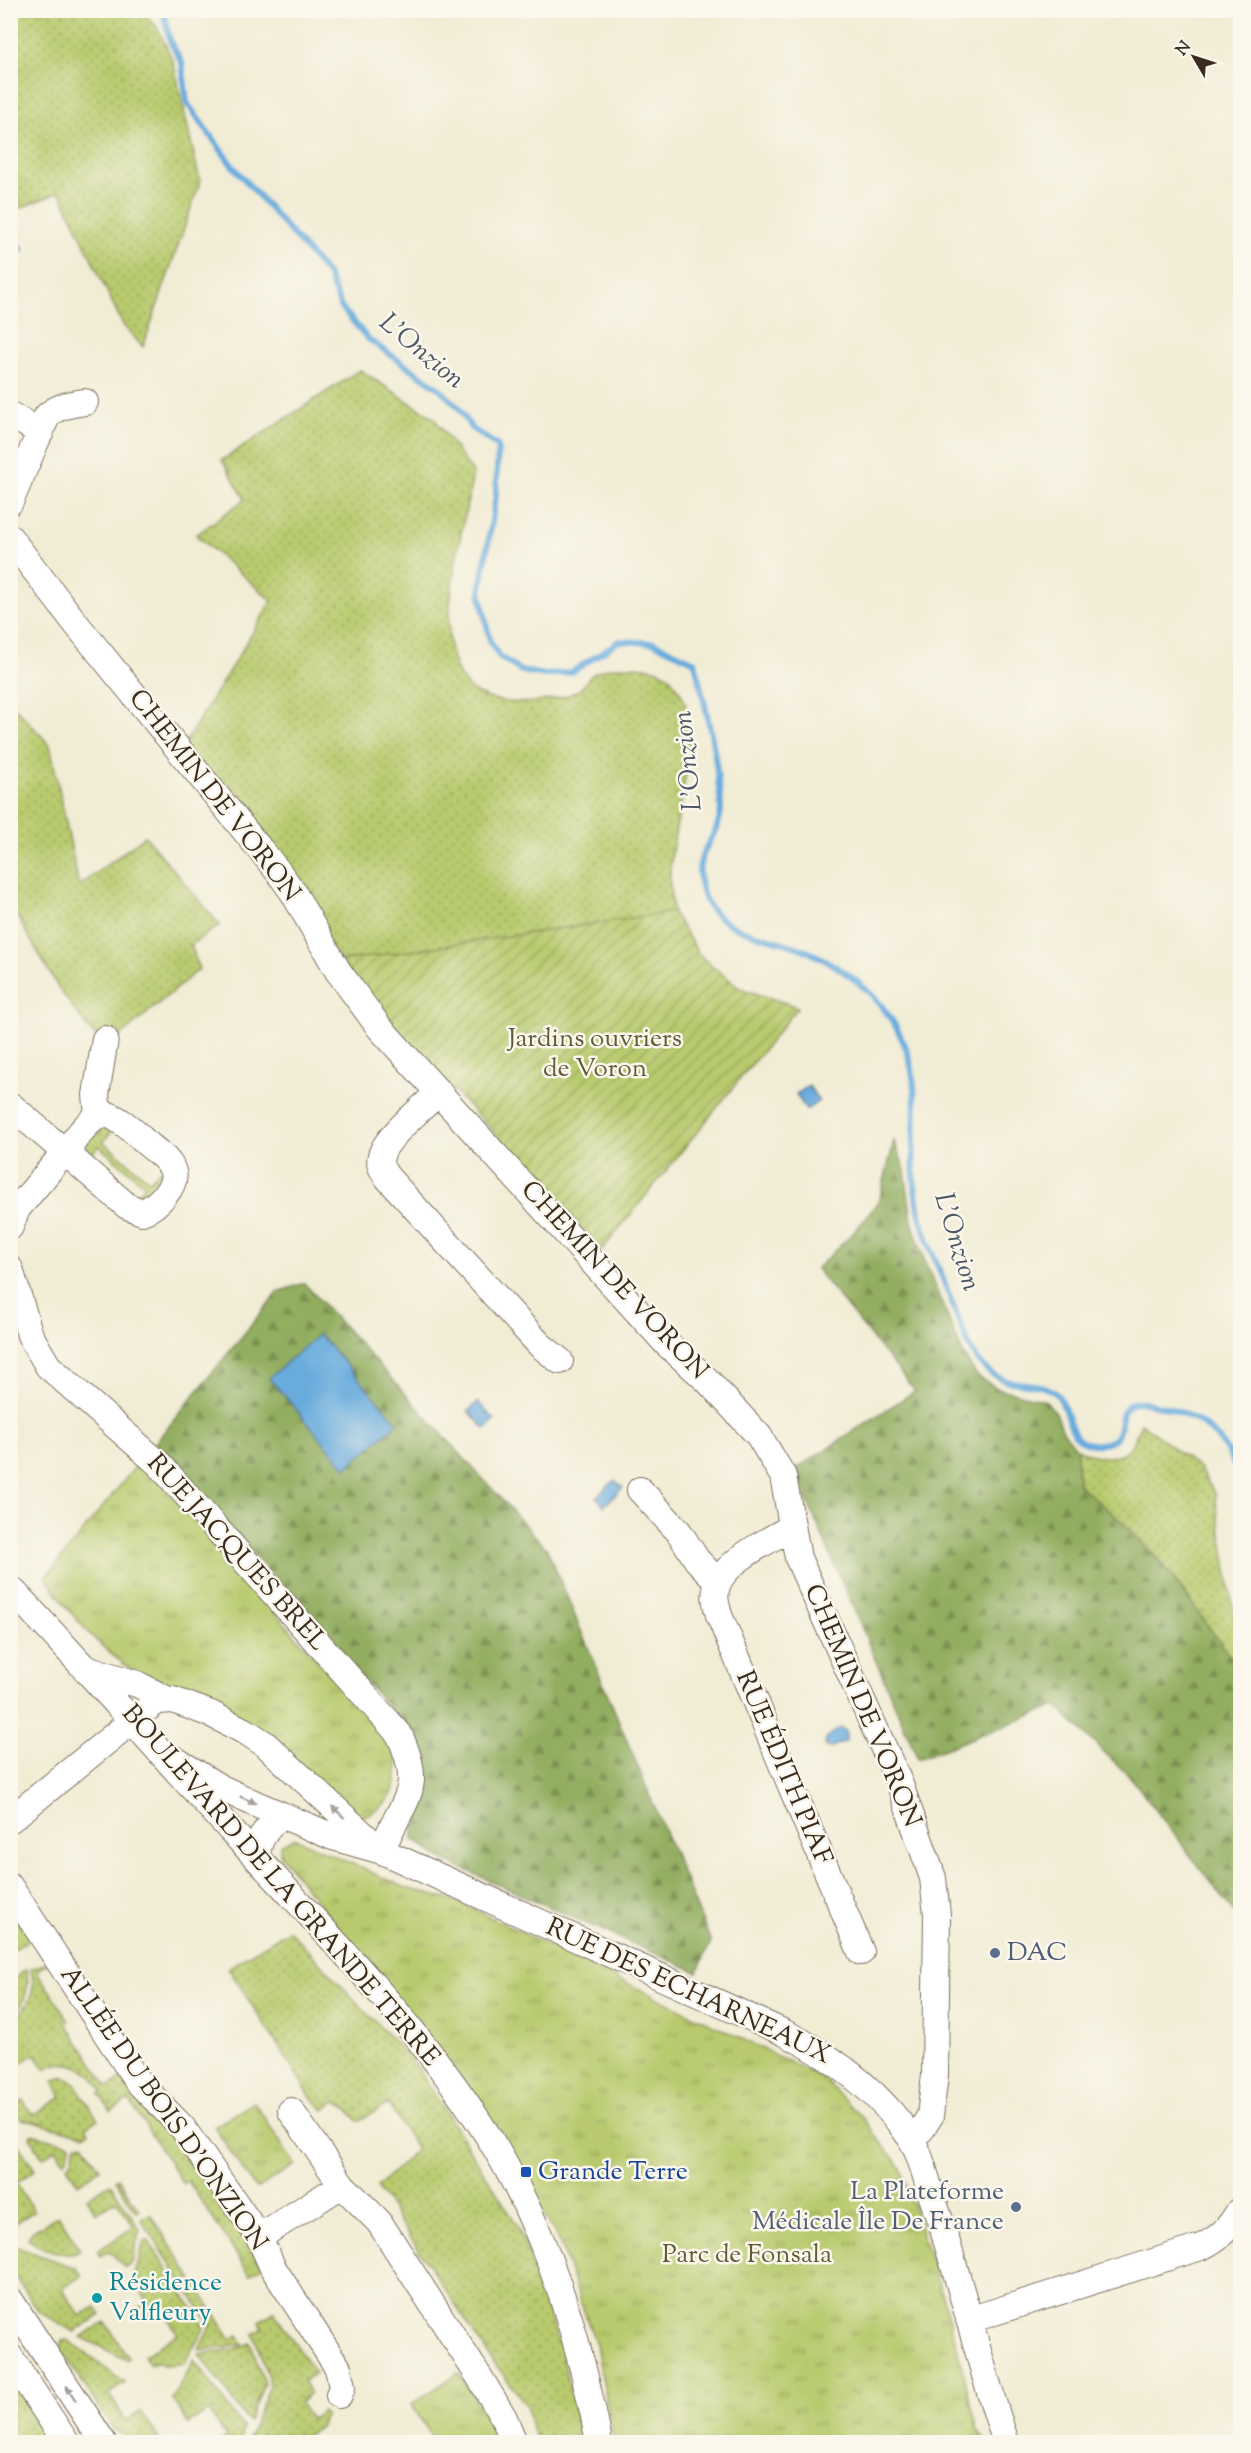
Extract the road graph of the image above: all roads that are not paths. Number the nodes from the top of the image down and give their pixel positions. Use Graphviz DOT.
graph roads {
  1 [pos="85,402"];
  2 [pos="10,415"];
  3 [pos="41,432"];
  4 [pos="10,502"];
  5 [pos="10,538"];
  6 [pos="105,1039"];
  7 [pos="439,1092"];
  8 [pos="10,1105"];
  9 [pos="98,1116"];
  10 [pos="65,1152"];
  11 [pos="10,1227"];
  12 [pos="10,1269"];
  13 [pos="560,1361"];
  14 [pos="640,1490"];
  15 [pos="792,1527"];
  16 [pos="718,1582"];
  17 [pos="10,1588"];
  18 [pos="88,1669"];
  19 [pos="166,1699"];
  20 [pos="134,1720"];
  21 [pos="161,1751"];
  22 [pos="285,1816"];
  23 [pos="10,1820"];
  24 [pos="382,1851"];
  25 [pos="257,1857"];
  26 [pos="10,1887"];
  27 [pos="861,1952"];
  28 [pos="291,2111"];
  29 [pos="911,2139"];
  30 [pos="342,2185"];
  31 [pos="1239,2211"];
  32 [pos="259,2237"];
  33 [pos="10,2300"];
  34 [pos="969,2320"];
  35 [pos="10,2357"];
  36 [pos="339,2395"];
  37 [pos="93,2439"];
  38 [pos="66,2442"];
  39 [pos="514,2442"];
  40 [pos="598,2442"];
  41 [pos="1006,2442"];
  1 -- 3 [label="street"];
  2 -- 3 [label="street"];
  3 -- 4 [label="street"];
  5 -- 7 [label="street, CHEMIN DE VORON"];
  6 -- 9 [label="street"];
  7 -- 13 [label="street"];
  7 -- 15 [label="street, CHEMIN DE VORON"];
  8 -- 10 [label="street"];
  9 -- 10 [label="street"];
  9 -- 10 [label="street"];
  10 -- 11 [label="street"];
  12 -- 24 [label="street, RUE JACQUES BREL"];
  14 -- 16 [label="street"];
  15 -- 16 [label="street"];
  15 -- 29 [label="street, CHEMIN DE VORON"];
  16 -- 27 [label="street, RUE ÉDITH PIAF"];
  17 -- 18 [label="street, BOULEVARD DE LA GRANDE TERRE"];
  18 -- 19 [label="street, RUE DES ECHARNEAUX"];
  18 -- 20 [label="street, BOULEVARD DE LA GRANDE TERRE"];
  19 -- 20 [label="street"];
  24 -- 19 [label="street, RUE DES ECHARNEAUX, one-way"];
  20 -- 21 [label="street, BOULEVARD DE LA GRANDE TERRE"];
  20 -- 23 [label="street"];
  21 -- 22 [label="street, RUE DES ECHARNEAUX, one-way"];
  21 -- 25 [label="street, BOULEVARD DE LA GRANDE TERRE"];
  22 -- 24 [label="street, RUE DES ECHARNEAUX"];
  22 -- 25 [label="street"];
  24 -- 29 [label="street, RUE DES ECHARNEAUX"];
  25 -- 40 [label="street, BOULEVARD DE LA GRANDE TERRE"];
  26 -- 32 [label="street, ALLÉE DU BOIS D'ONZION"];
  28 -- 30 [label="street"];
  29 -- 34 [label="street, RUE DES ECHARNEAUX"];
  30 -- 32 [label="street"];
  30 -- 39 [label="street"];
  31 -- 34 [label="street"];
  32 -- 36 [label="street, ALLÉE DU BOIS D'ONZION"];
  37 -- 33 [label="street, one-way"];
  34 -- 41 [label="street, RUE DES ECHARNEAUX"];
  35 -- 38 [label="street"];
}
